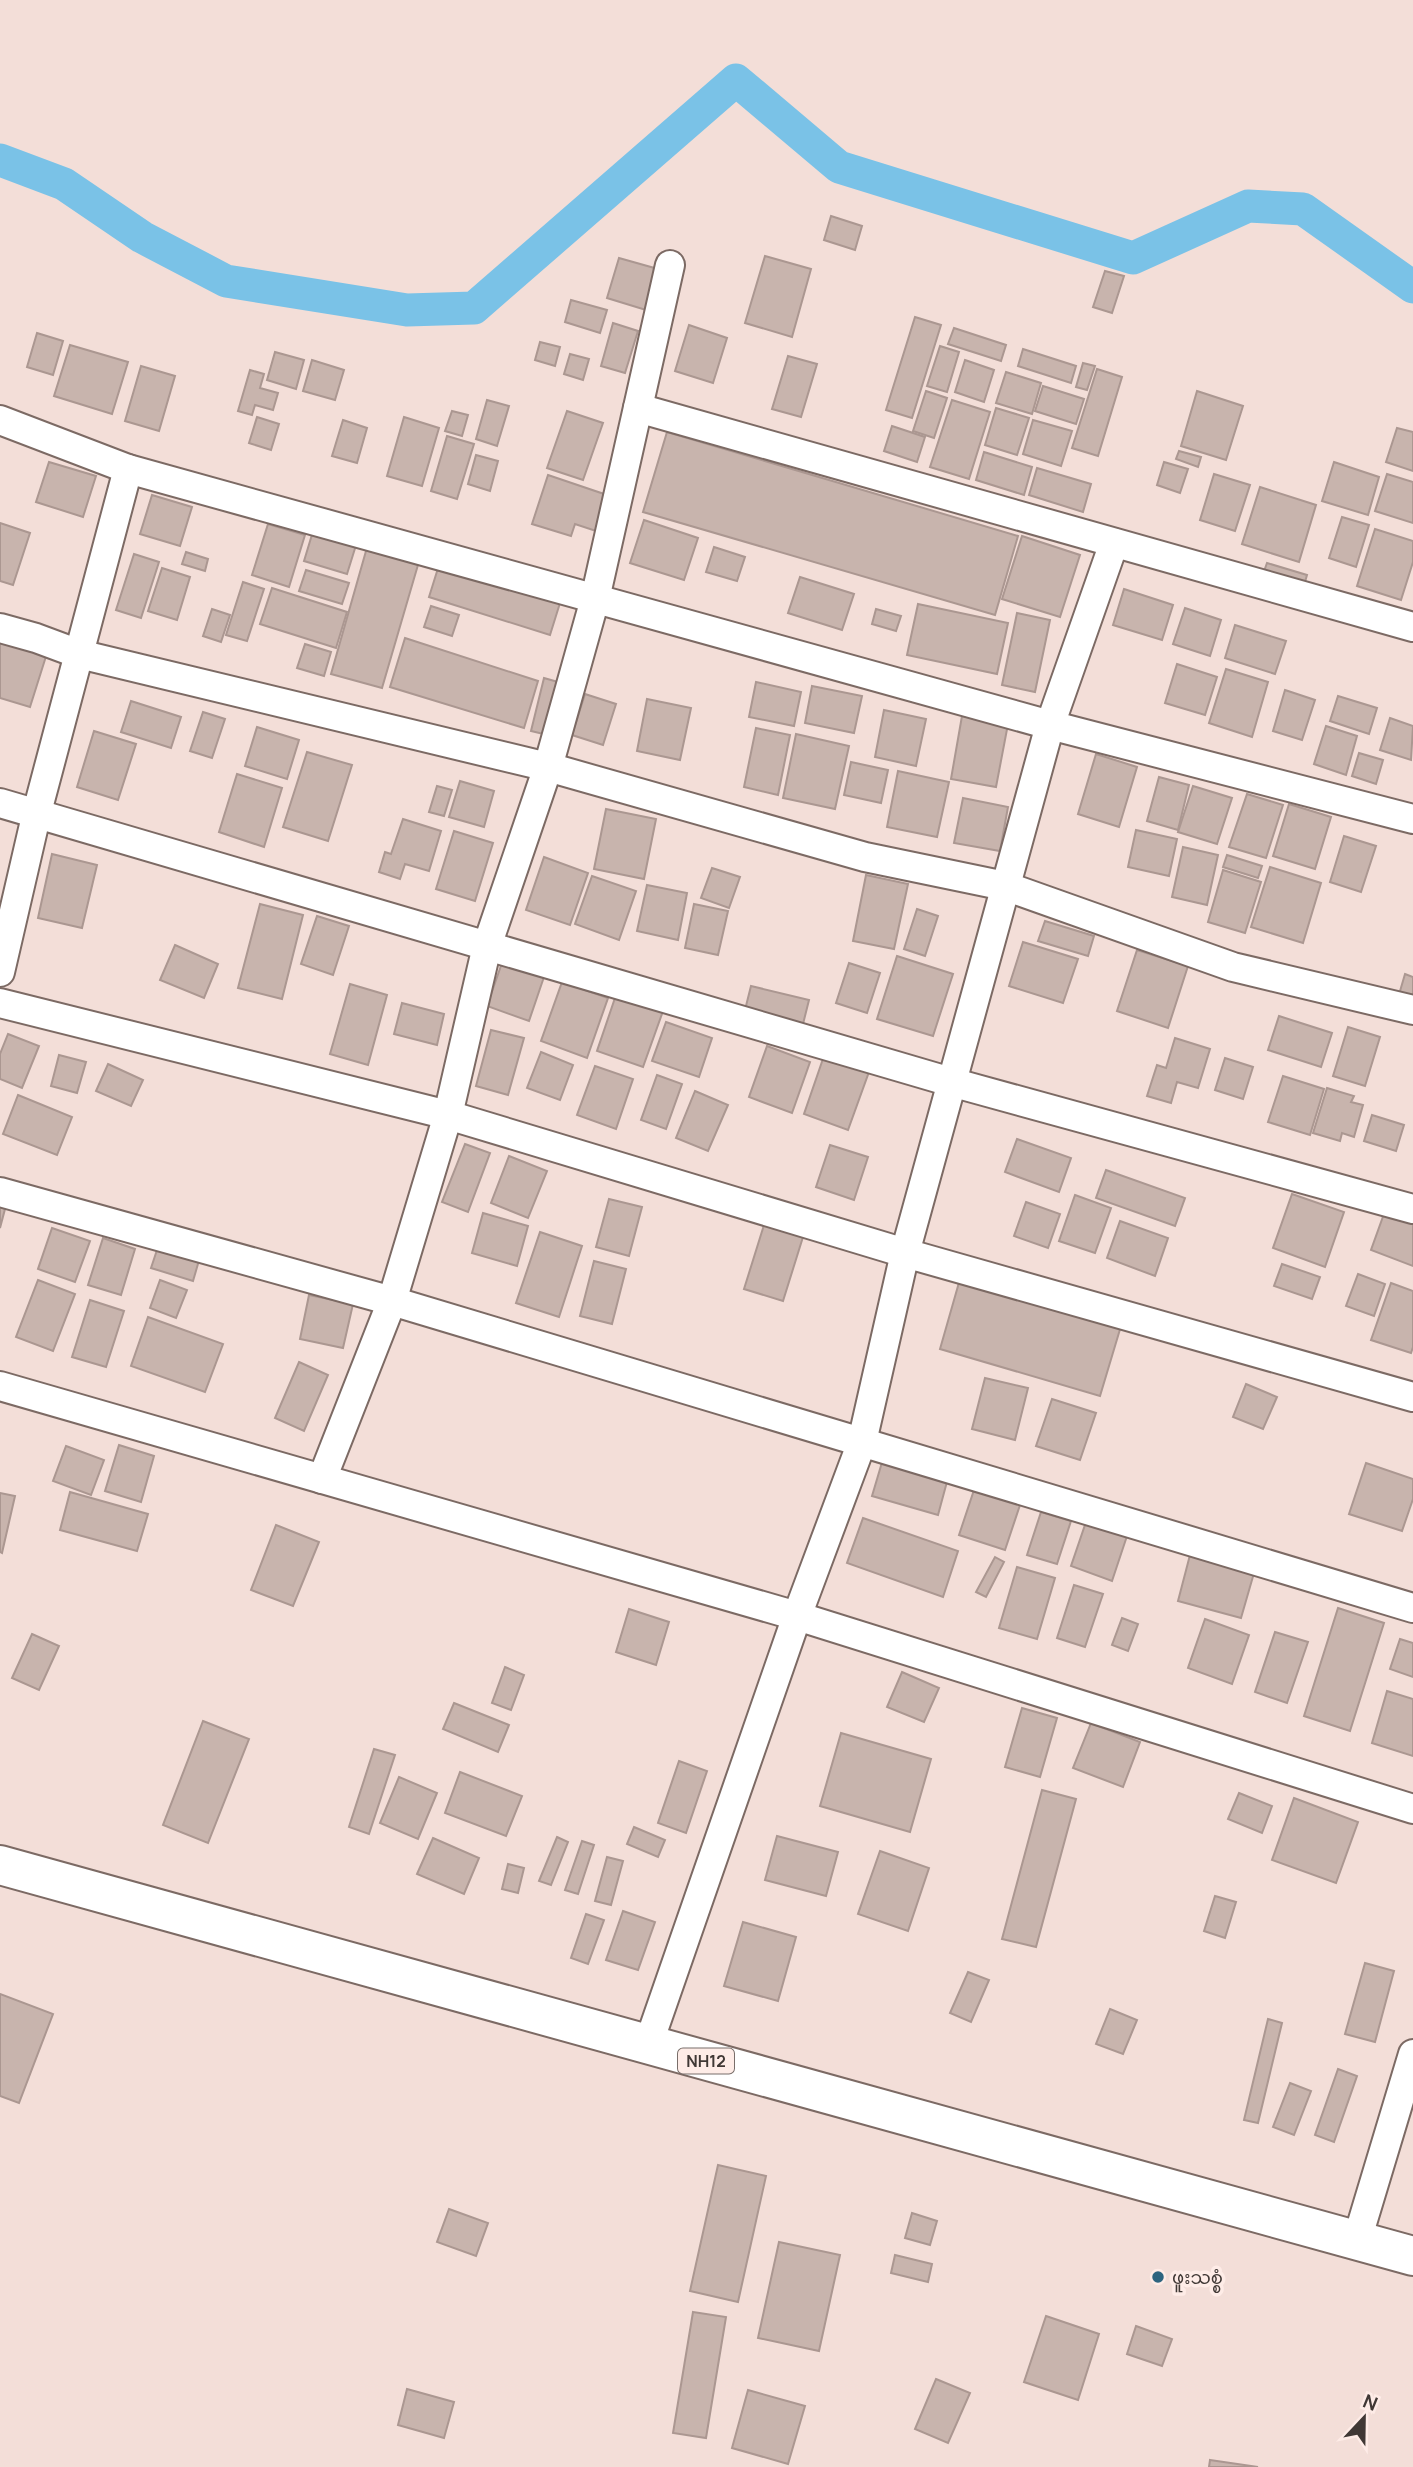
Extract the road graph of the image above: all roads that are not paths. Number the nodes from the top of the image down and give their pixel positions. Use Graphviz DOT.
graph roads {
  1 [pos="670,265"];
  2 [pos="638,408"];
  3 [pos="0,420"];
  4 [pos="128,469"];
  5 [pos="1114,543"];
  6 [pos="594,598"];
  7 [pos="1413,627"];
  8 [pos="0,628"];
  9 [pos="79,654"];
  10 [pos="1050,726"];
  11 [pos="548,766"];
  12 [pos="0,803"];
  13 [pos="37,812"];
  14 [pos="1413,819"];
  15 [pos="1005,886"];
  16 [pos="487,946"];
  17 [pos="0,972"];
  18 [pos="0,1003"];
  19 [pos="1413,1010"];
  20 [pos="951,1082"];
  21 [pos="448,1115"];
  22 [pos="0,1192"];
  23 [pos="1413,1209"];
  24 [pos="905,1253"];
  25 [pos="393,1301"];
  26 [pos="0,1386"];
  27 [pos="1413,1396"];
  28 [pos="862,1442"];
  29 [pos="322,1479"];
  30 [pos="1413,1608"];
  31 [pos="796,1616"];
  32 [pos="1413,1809"];
  33 [pos="0,1864"];
  34 [pos="649,2045"];
  35 [pos="1413,2054"];
  36 [pos="1357,2240"];
  37 [pos="1413,2256"];
  1 -- 2 [label="street"];
  2 -- 5 [label="street"];
  2 -- 6 [label="street"];
  3 -- 4 [label="street"];
  4 -- 6 [label="street"];
  4 -- 9 [label="street"];
  5 -- 7 [label="street"];
  5 -- 10 [label="street"];
  6 -- 10 [label="street"];
  6 -- 11 [label="street"];
  8 -- 9 [label="street"];
  9 -- 11 [label="street"];
  9 -- 13 [label="street"];
  10 -- 14 [label="street"];
  10 -- 15 [label="street"];
  11 -- 15 [label="street"];
  11 -- 16 [label="street"];
  12 -- 13 [label="street"];
  13 -- 16 [label="street"];
  13 -- 17 [label="street"];
  15 -- 19 [label="street"];
  15 -- 20 [label="street"];
  16 -- 20 [label="street"];
  16 -- 21 [label="street"];
  18 -- 21 [label="street"];
  20 -- 23 [label="street"];
  20 -- 24 [label="street"];
  21 -- 24 [label="street"];
  21 -- 25 [label="street"];
  22 -- 25 [label="street"];
  24 -- 27 [label="street"];
  24 -- 28 [label="street"];
  25 -- 28 [label="street"];
  25 -- 29 [label="street"];
  26 -- 29 [label="street"];
  28 -- 30 [label="street"];
  28 -- 31 [label="street"];
  29 -- 31 [label="street"];
  31 -- 32 [label="street"];
  31 -- 34 [label="street"];
  33 -- 34 [label="highway, NH12"];
  34 -- 36 [label="highway, NH12"];
  35 -- 36 [label="street"];
  36 -- 37 [label="highway, NH12"];
}
